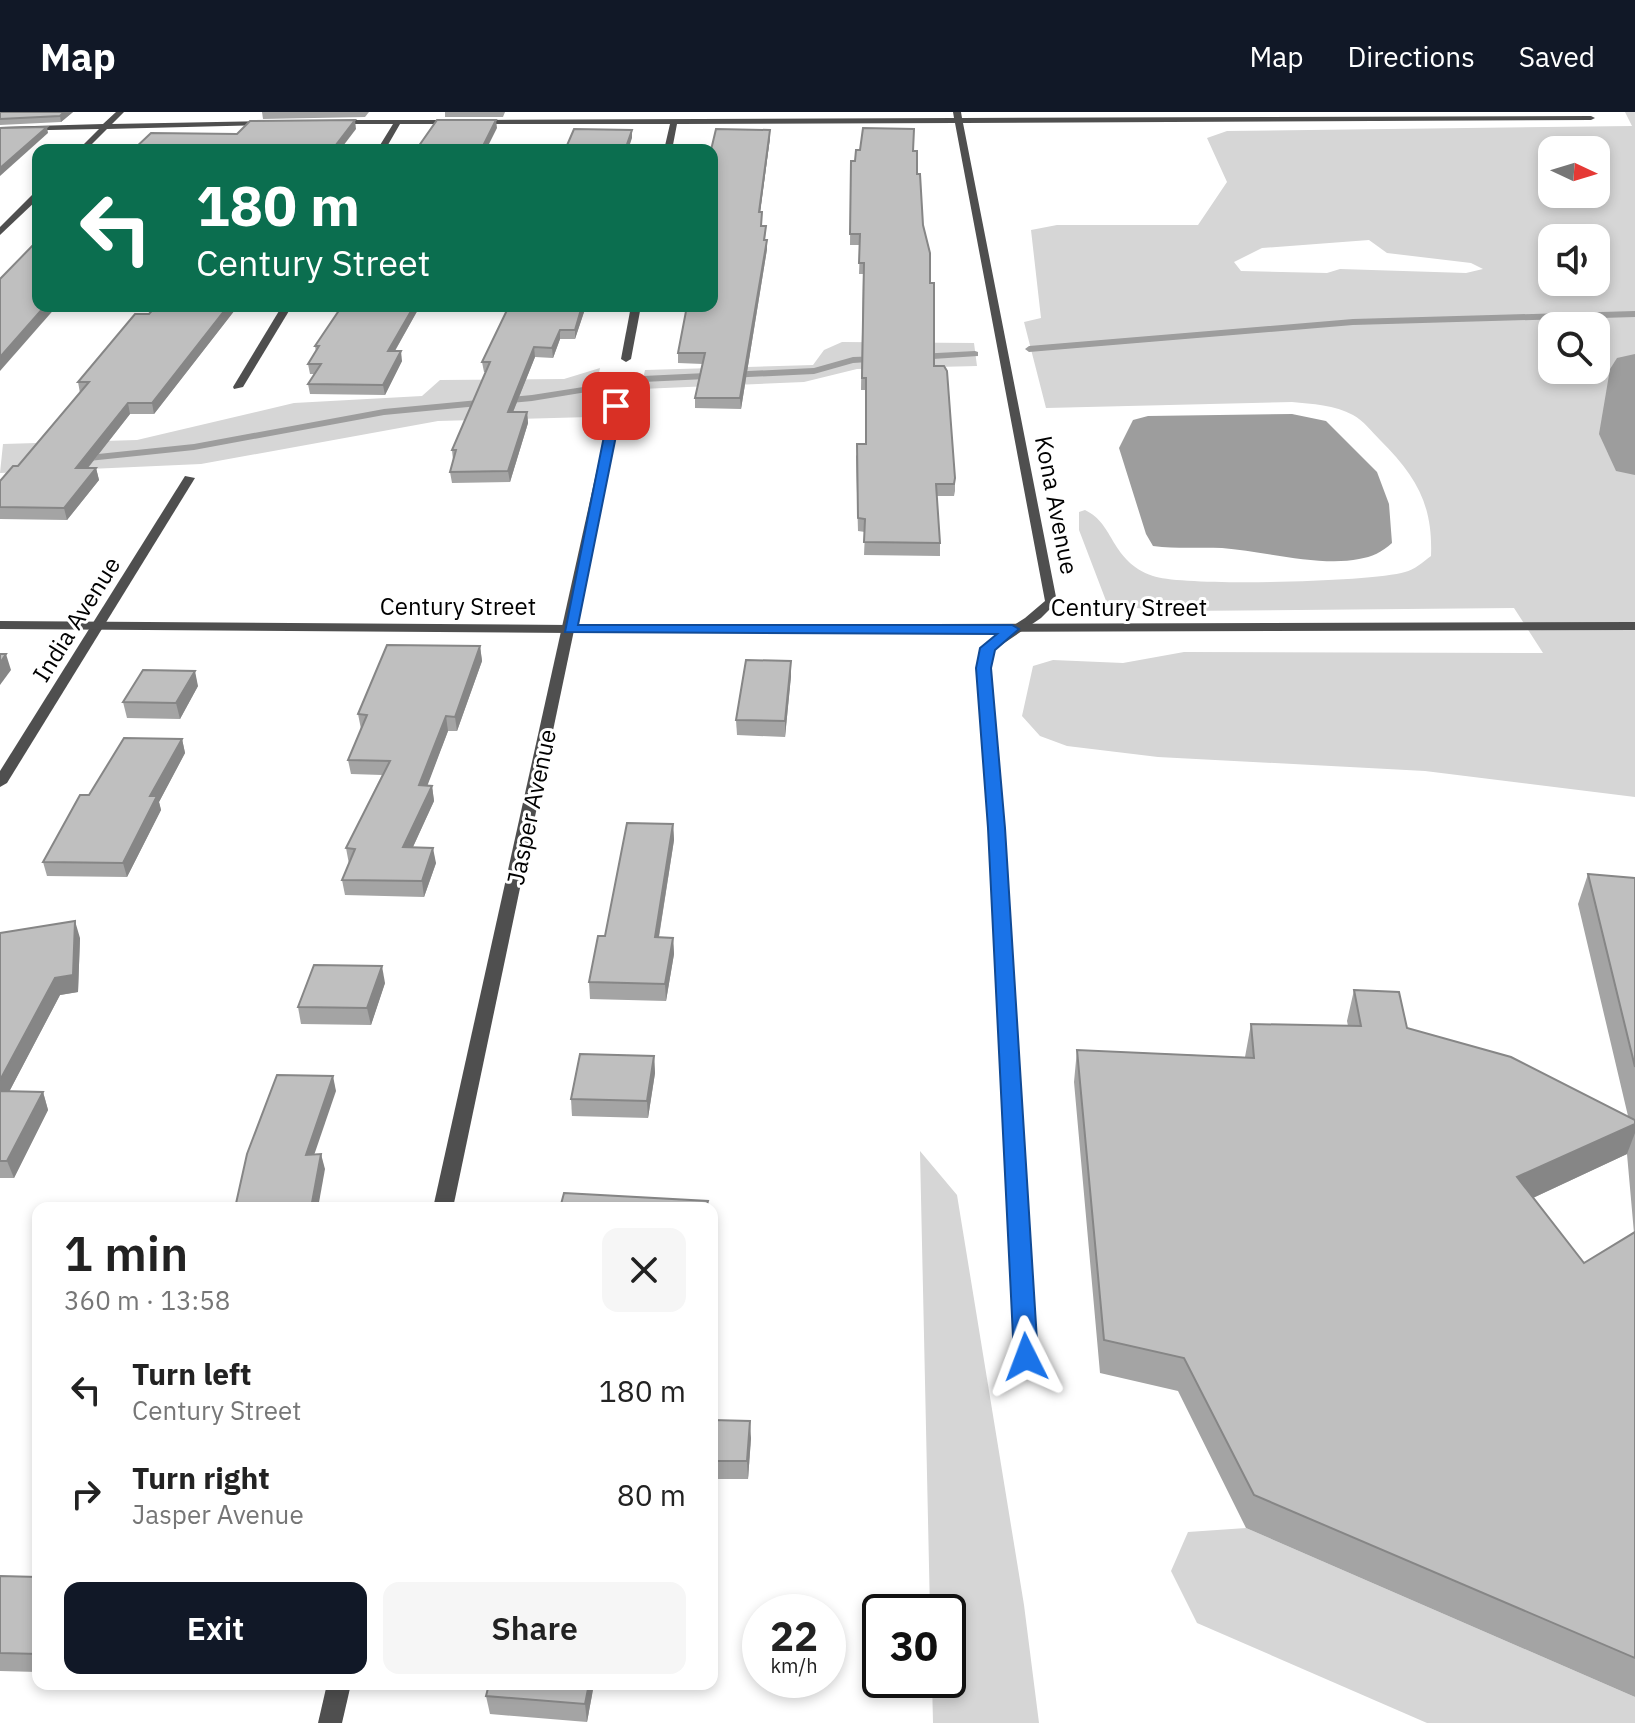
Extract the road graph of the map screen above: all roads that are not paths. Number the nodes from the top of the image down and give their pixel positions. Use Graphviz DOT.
graph roads {
  1 [pos="120,112"];
  2 [pos="958,116"];
  3 [pos="1591,118"];
  4 [pos="674,121"];
  5 [pos="321,122"];
  6 [pos="398,122"];
  7 [pos="457,122"];
  8 [pos="472,122"];
  9 [pos="275,123"];
  10 [pos="106,126"];
  11 [pos="0,129"];
  12 [pos="88,144"];
  13 [pos="385,144"];
  14 [pos="669,144"];
  15 [pos="32,200"];
  16 [pos="0,232"];
  17 [pos="283,312"];
  18 [pos="635,312"];
  19 [pos="626,359"];
  20 [pos="238,387"];
  21 [pos="616,406"];
  22 [pos="189,478"];
  23 [pos="0,625"];
  24 [pos="98,625"];
  25 [pos="1635,626"];
  26 [pos="570,629"];
  27 [pos="1012,629"];
  28 [pos="0,783"];
  29 [pos="444,1202"];
  30 [pos="1026,1357"];
  31 [pos="338,1690"];
  32 [pos="330,1723"];
  1 -- 10 [label="street"];
  2 -- 3 [label="street"];
  2 -- 4 [label="street"];
  2 -- 27 [label="street, Kona Avenue"];
  4 -- 8 [label="street"];
  4 -- 14 [label="street"];
  5 -- 6 [label="street"];
  6 -- 7 [label="street"];
  6 -- 13 [label="street"];
  9 -- 10 [label="street"];
  10 -- 11 [label="street"];
  10 -- 12 [label="street"];
  15 -- 16 [label="street"];
  17 -- 20 [label="street"];
  18 -- 19 [label="street"];
  21 -- 26 [label="street, Jasper Avenue"];
  22 -- 24 [label="street, India Avenue"];
  23 -- 24 [label="street, Century Street"];
  24 -- 26 [label="street, Century Street"];
  24 -- 28 [label="street, India Avenue"];
  25 -- 27 [label="street, Century Street"];
  26 -- 27 [label="street, Century Street"];
  26 -- 29 [label="street, Jasper Avenue"];
  27 -- 30 [label="street, Kona Avenue"];
  31 -- 32 [label="street"];
}
